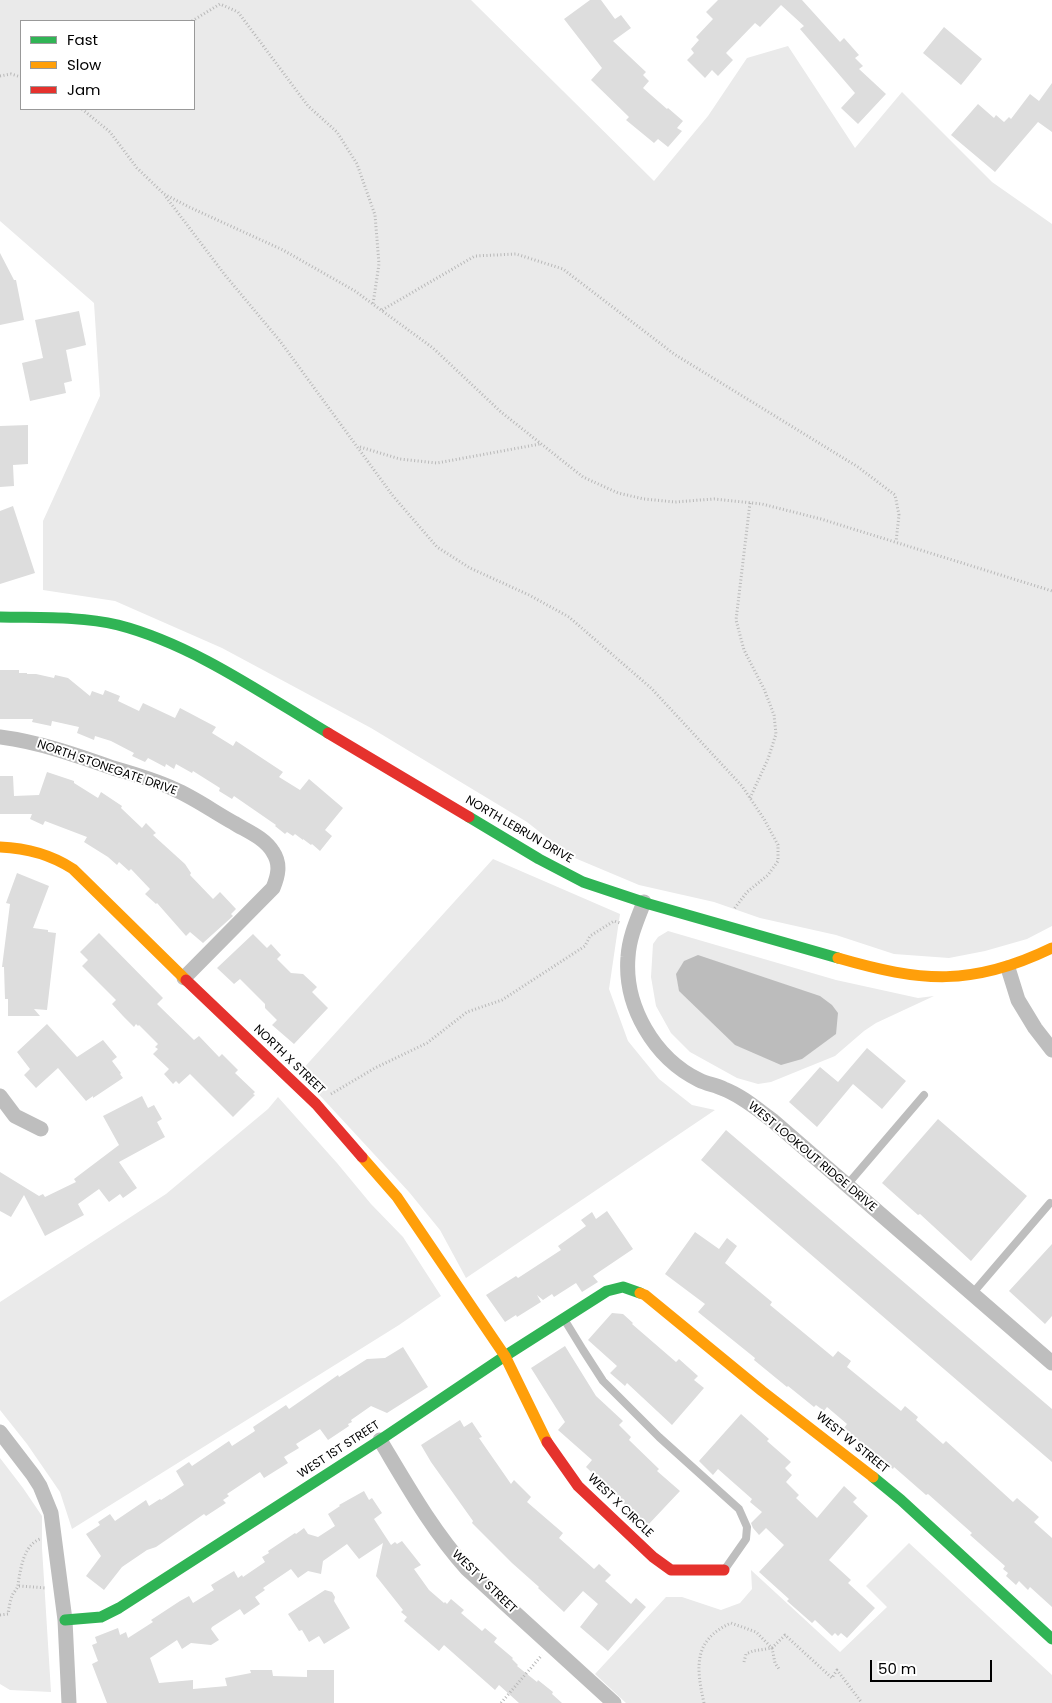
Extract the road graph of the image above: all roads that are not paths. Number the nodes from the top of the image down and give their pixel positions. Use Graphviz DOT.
graph roads {
  1 [pos="0,617"];
  2 [pos="0,737"];
  3 [pos="0,847"];
  4 [pos="644,902"];
  5 [pos="1052,948"];
  6 [pos="1008,968"];
  7 [pos="184,978"];
  8 [pos="1052,1050"];
  9 [pos="924,1094"];
  10 [pos="0,1096"];
  11 [pos="41,1129"];
  12 [pos="847,1185"];
  13 [pos="1050,1203"];
  14 [pos="623,1287"];
  15 [pos="972,1294"];
  16 [pos="564,1318"];
  17 [pos="504,1356"];
  18 [pos="1052,1363"];
  19 [pos="0,1432"];
  20 [pos="380,1440"];
  21 [pos="724,1570"];
  22 [pos="65,1620"];
  23 [pos="1052,1639"];
  24 [pos="69,1703"];
  25 [pos="614,1703"];
  1 -- 4 [label="street, NORTH LEBRUN DRIVE"];
  2 -- 7 [label="street, NORTH STONEGATE DRIVE"];
  3 -- 7 [label="street, NORTH X STREET"];
  4 -- 6 [label="street, NORTH LEBRUN DRIVE"];
  4 -- 12 [label="street, WEST LOOKOUT RIDGE DRIVE"];
  5 -- 6 [label="street, NORTH LEBRUN DRIVE"];
  6 -- 8 [label="street"];
  7 -- 17 [label="street, NORTH X STREET"];
  9 -- 12 [label="lane"];
  10 -- 11 [label="street"];
  12 -- 15 [label="street, WEST LOOKOUT RIDGE DRIVE"];
  13 -- 15 [label="lane"];
  14 -- 16 [label="street, WEST 1ST STREET"];
  14 -- 23 [label="street, WEST W STREET"];
  15 -- 18 [label="street, WEST LOOKOUT RIDGE DRIVE"];
  16 -- 17 [label="street, WEST 1ST STREET"];
  16 -- 21 [label="lane"];
  17 -- 20 [label="street, WEST 1ST STREET"];
  17 -- 21 [label="street, WEST X CIRCLE"];
  19 -- 22 [label="street"];
  20 -- 22 [label="street, WEST 1ST STREET"];
  20 -- 25 [label="street, WEST Y STREET"];
  22 -- 24 [label="street"];
}
